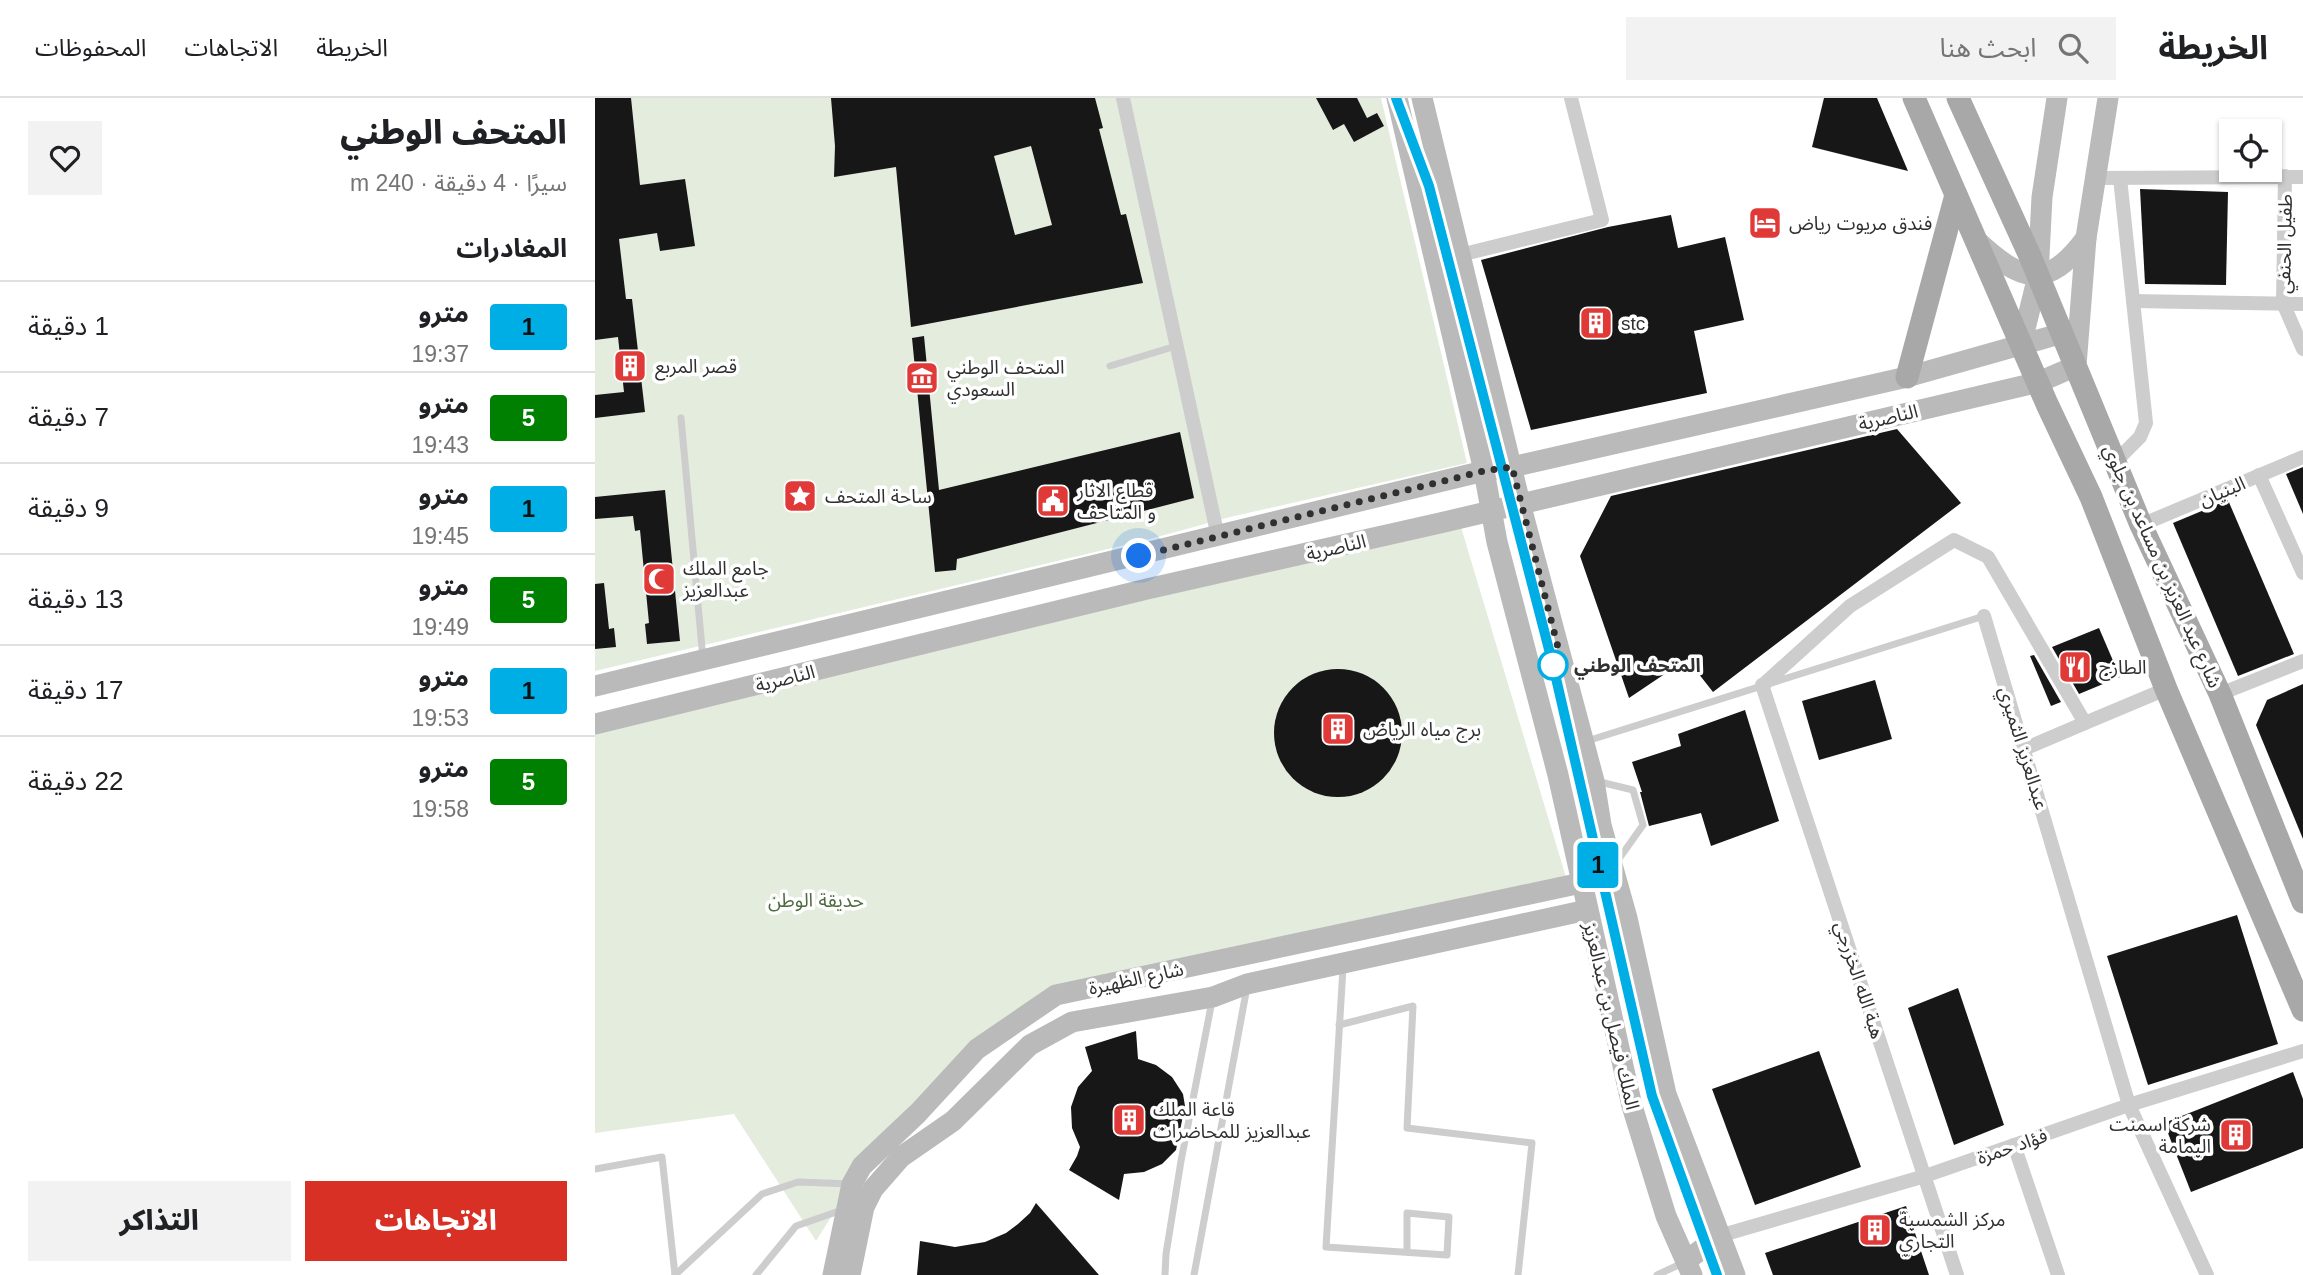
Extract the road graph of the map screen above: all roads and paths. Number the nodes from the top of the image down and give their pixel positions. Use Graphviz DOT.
graph roads {
  1 [pos="1123,98"];
  2 [pos="1397,98"];
  3 [pos="1422,98"];
  4 [pos="1571,98"];
  5 [pos="1914,98"];
  6 [pos="1958,98"];
  7 [pos="2057,98"];
  8 [pos="2108,98"];
  9 [pos="2285,176"];
  10 [pos="2303,177"];
  11 [pos="2095,178"];
  12 [pos="2120,178"];
  13 [pos="1956,195"];
  14 [pos="2087,238"];
  15 [pos="1976,240"];
  16 [pos="1460,255"];
  17 [pos="2038,276"];
  18 [pos="2133,301"];
  19 [pos="2283,303"];
  20 [pos="2303,304"];
  21 [pos="2063,333"];
  22 [pos="2021,345"];
  23 [pos="1177,346"];
  24 [pos="2303,349"];
  25 [pos="1110,366"];
  26 [pos="2076,366"];
  27 [pos="1907,377"];
  28 [pos="2039,383"];
  29 [pos="681,418"];
  30 [pos="2303,457"];
  31 [pos="1512,467"];
  32 [pos="1484,471"];
  33 [pos="2119,472"];
  34 [pos="2259,475"];
  35 [pos="2091,497"];
  36 [pos="1520,503"];
  37 [pos="1492,510"];
  38 [pos="2141,525"];
  39 [pos="1218,537"];
  40 [pos="1139,556"];
  41 [pos="2303,573"];
  42 [pos="1147,589"];
  43 [pos="1984,616"];
  44 [pos="703,660"];
  45 [pos="2303,661"];
  46 [pos="1763,685"];
  47 [pos="595,686"];
  48 [pos="2166,689"];
  49 [pos="2220,694"];
  50 [pos="2085,723"];
  51 [pos="595,724"];
  52 [pos="1583,742"];
  53 [pos="2024,749"];
  54 [pos="1594,781"];
  55 [pos="1614,866"];
  56 [pos="1581,883"];
  57 [pos="2303,902"];
  58 [pos="1587,911"];
  59 [pos="1343,964"];
  60 [pos="1247,984"];
  61 [pos="1213,997"];
  62 [pos="2303,1010"];
  63 [pos="1339,1026"];
  64 [pos="2303,1051"];
  65 [pos="2129,1105"];
  66 [pos="2014,1145"];
  67 [pos="595,1169"];
  68 [pos="1924,1176"];
  69 [pos="852,1184"];
  70 [pos="849,1208"];
  71 [pos="1719,1236"];
  72 [pos="1407,1252"];
  73 [pos="1689,1268"];
  74 [pos="675,1275"];
  75 [pos="757,1275"];
  76 [pos="833,1275"];
  77 [pos="850,1275"];
  78 [pos="1165,1275"];
  79 [pos="1194,1275"];
  80 [pos="1518,1275"];
  81 [pos="1657,1275"];
  82 [pos="1735,1275"];
  83 [pos="1957,1275"];
  84 [pos="2058,1275"];
  85 [pos="2207,1275"];
  1 -- 23 [label="street"];
  2 -- 32 [label="street, الملك فيصل بن عبدالعزيز"];
  3 -- 16 [label="street, الملك فيصل بن عبدالعزيز"];
  4 -- 16 [label="street"];
  5 -- 13 [label="main road, شارع عبد العزيز بن مساعد بن جلوي"];
  6 -- 17 [label="main road, شارع عبد العزيز بن مساعد بن جلوي"];
  7 -- 17 [label="street"];
  8 -- 11 [label="street"];
  9 -- 10 [label="street"];
  9 -- 12 [label="street"];
  9 -- 19 [label="street, طفيل الحنفي"];
  11 -- 12 [label="street"];
  11 -- 14 [label="street"];
  12 -- 18 [label="street"];
  13 -- 15 [label="main road, شارع عبد العزيز بن مساعد بن جلوي"];
  13 -- 27 [label="main road"];
  14 -- 17 [label="street"];
  14 -- 26 [label="street"];
  15 -- 17 [label="street"];
  15 -- 22 [label="main road, شارع عبد العزيز بن مساعد بن جلوي"];
  16 -- 31 [label="street, الملك فيصل بن عبدالعزيز"];
  17 -- 21 [label="main road, شارع عبد العزيز بن مساعد بن جلوي"];
  17 -- 22 [label="street"];
  18 -- 19 [label="street"];
  18 -- 33 [label="street"];
  19 -- 20 [label="street"];
  19 -- 24 [label="street, طفيل الحنفي"];
  21 -- 22 [label="street, الناصرية"];
  21 -- 26 [label="main road, شارع عبد العزيز بن مساعد بن جلوي"];
  22 -- 27 [label="street, الناصرية"];
  22 -- 28 [label="main road, شارع عبد العزيز بن مساعد بن جلوي"];
  23 -- 25 [label="lane"];
  23 -- 39 [label="street"];
  26 -- 28 [label="street, الناصرية"];
  26 -- 33 [label="main road, شارع عبد العزيز بن مساعد بن جلوي"];
  27 -- 31 [label="street, الناصرية"];
  28 -- 35 [label="main road, شارع عبد العزيز بن مساعد بن جلوي"];
  28 -- 36 [label="street, الناصرية"];
  29 -- 44 [label="lane"];
  30 -- 34 [label="street, البنيان"];
  31 -- 32 [label="street, الناصرية"];
  31 -- 36 [label="street, الملك فيصل بن عبدالعزيز"];
  32 -- 37 [label="street, الملك فيصل بن عبدالعزيز"];
  32 -- 39 [label="street, الناصرية"];
  33 -- 35 [label="main road"];
  33 -- 38 [label="main road, شارع عبد العزيز بن مساعد بن جلوي"];
  34 -- 38 [label="street, البنيان"];
  34 -- 41 [label="street"];
  35 -- 48 [label="main road, شارع عبد العزيز بن مساعد بن جلوي"];
  36 -- 37 [label="street, الناصرية"];
  36 -- 52 [label="street, الملك فيصل بن عبدالعزيز"];
  37 -- 42 [label="street, الناصرية"];
  37 -- 56 [label="street, الملك فيصل بن عبدالعزيز"];
  38 -- 49 [label="main road, شارع عبد العزيز بن مساعد بن جلوي"];
  39 -- 40 [label="street, الناصرية"];
  40 -- 42 [label="street"];
  40 -- 44 [label="street, الناصرية"];
  42 -- 51 [label="street, الناصرية"];
  43 -- 46 [label="lane, عبدالعزيز الثميري"];
  43 -- 53 [label="street, عبدالعزيز الثميري"];
  44 -- 47 [label="street, الناصرية"];
  45 -- 49 [label="street"];
  46 -- 50 [label="street"];
  46 -- 52 [label="lane, عبدالعزيز الثميري"];
  46 -- 68 [label="street, هبة الله الخزرجي"];
  48 -- 50 [label="street"];
  48 -- 62 [label="main road, شارع عبد العزيز بن مساعد بن جلوي"];
  49 -- 57 [label="main road, شارع عبد العزيز بن مساعد بن جلوي"];
  50 -- 53 [label="street"];
  52 -- 54 [label="street, الملك فيصل بن عبدالعزيز"];
  53 -- 65 [label="street, عبدالعزيز الثميري"];
  54 -- 55 [label="street, الملك فيصل بن عبدالعزيز"];
  54 -- 55 [label="lane"];
  55 -- 71 [label="street, الملك فيصل بن عبدالعزيز"];
  56 -- 58 [label="street, الملك فيصل بن عبدالعزيز"];
  56 -- 69 [label="street, شارع الظهيرة"];
  58 -- 59 [label="street, شارع الظهيرة"];
  58 -- 73 [label="street, الملك فيصل بن عبدالعزيز"];
  59 -- 60 [label="street, شارع الظهيرة"];
  59 -- 63 [label="lane"];
  60 -- 61 [label="street, شارع الظهيرة"];
  60 -- 79 [label="lane"];
  61 -- 77 [label="street, شارع الظهيرة"];
  61 -- 78 [label="lane"];
  63 -- 72 [label="lane"];
  63 -- 80 [label="lane"];
  64 -- 65 [label="street, فؤاد حمزة"];
  65 -- 66 [label="street, فؤاد حمزة"];
  65 -- 85 [label="street, عبدالعزيز الثميري"];
  66 -- 68 [label="street, فؤاد حمزة"];
  66 -- 84 [label="street"];
  67 -- 74 [label="lane"];
  68 -- 71 [label="street, فؤاد حمزة"];
  68 -- 83 [label="street, هبة الله الخزرجي"];
  69 -- 70 [label="street, شارع الظهيرة"];
  69 -- 74 [label="lane"];
  70 -- 75 [label="lane"];
  70 -- 76 [label="street, شارع الظهيرة"];
  71 -- 73 [label="street"];
  71 -- 82 [label="street, الملك فيصل بن عبدالعزيز"];
  72 -- 72 [label="lane"];
  73 -- 81 [label="lane"];
}
